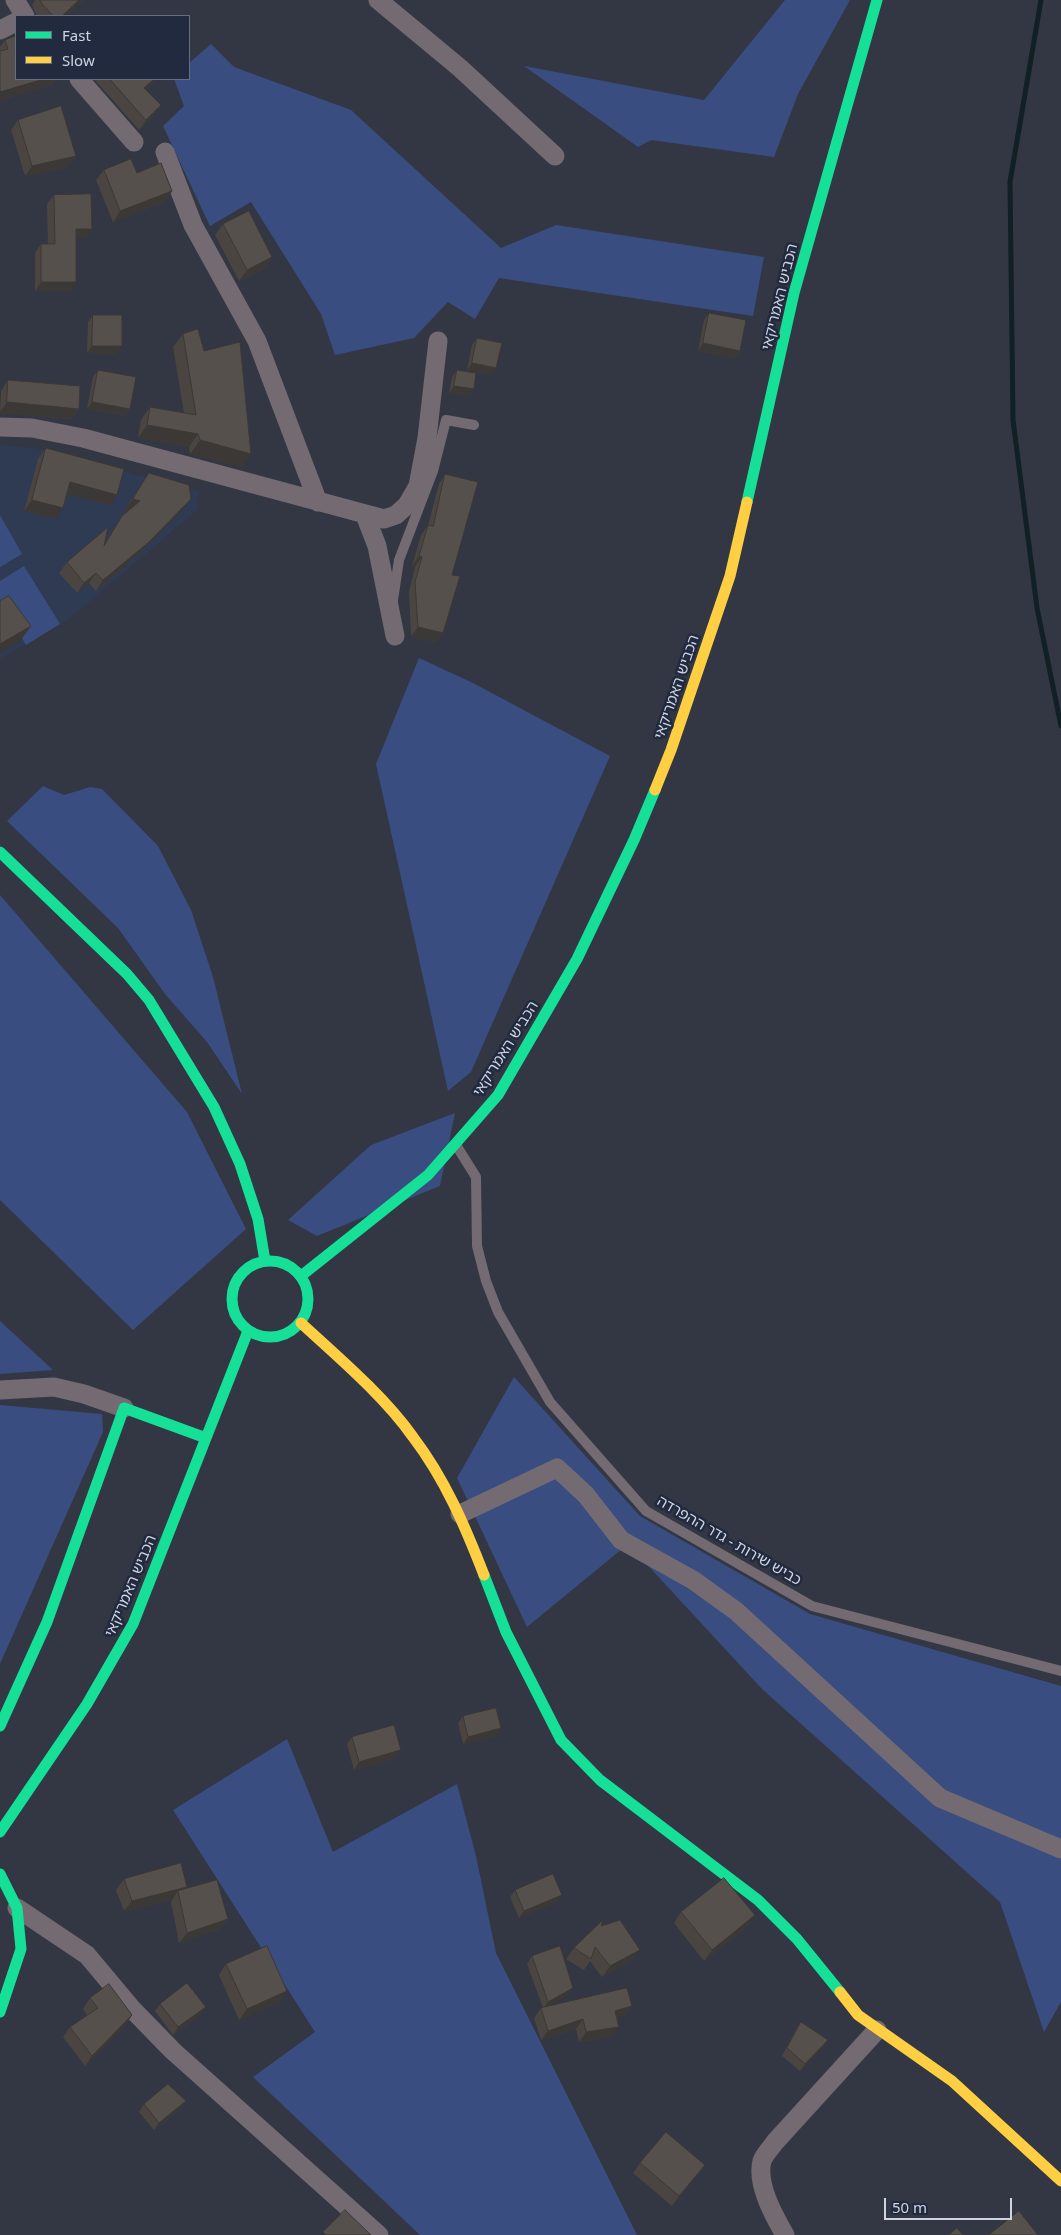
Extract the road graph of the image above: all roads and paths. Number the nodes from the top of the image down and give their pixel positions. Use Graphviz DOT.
graph roads {
  1 [pos="15,0"];
  2 [pos="378,0"];
  3 [pos="877,0"];
  4 [pos="24,15"];
  5 [pos="15,22"];
  6 [pos="0,30"];
  7 [pos="80,80"];
  8 [pos="134,142"];
  9 [pos="164,152"];
  10 [pos="555,156"];
  11 [pos="438,341"];
  12 [pos="474,426"];
  13 [pos="0,427"];
  14 [pos="318,502"];
  15 [pos="365,515"];
  16 [pos="390,616"];
  17 [pos="395,636"];
  18 [pos="0,852"];
  19 [pos="456,1145"];
  20 [pos="265,1261"];
  21 [pos="301,1276"];
  22 [pos="301,1323"];
  23 [pos="248,1331"];
  24 [pos="0,1390"];
  25 [pos="124,1408"];
  26 [pos="206,1438"];
  27 [pos="460,1514"];
  28 [pos="1061,1672"];
  29 [pos="0,1726"];
  30 [pos="0,1832"];
  31 [pos="1061,1849"];
  32 [pos="0,1874"];
  33 [pos="17,1908"];
  34 [pos="0,2012"];
  35 [pos="877,2030"];
  36 [pos="1061,2181"];
  37 [pos="379,2235"];
  38 [pos="784,2235"];
  1 -- 4 [label="street"];
  2 -- 10 [label="street"];
  3 -- 19 [label="main road, הכביש האמריקאי"];
  5 -- 6 [label="street"];
  7 -- 8 [label="street"];
  9 -- 14 [label="street"];
  11 -- 15 [label="street"];
  12 -- 16 [label="lane"];
  13 -- 14 [label="street"];
  14 -- 15 [label="street"];
  15 -- 16 [label="street"];
  16 -- 17 [label="street"];
  18 -- 20 [label="main road"];
  19 -- 21 [label="main road, הכביש האמריקאי"];
  19 -- 28 [label="lane, כביש שירות - גדר ההפרדה"];
  20 -- 21 [label="main road"];
  20 -- 23 [label="main road"];
  21 -- 22 [label="main road"];
  22 -- 23 [label="main road"];
  22 -- 27 [label="main road"];
  23 -- 26 [label="main road, הכביש האמריקאי"];
  24 -- 25 [label="street"];
  25 -- 26 [label="main road"];
  25 -- 29 [label="main road"];
  26 -- 30 [label="main road, הכביש האמריקאי"];
  27 -- 31 [label="street"];
  27 -- 35 [label="main road"];
  32 -- 33 [label="main road"];
  33 -- 34 [label="main road"];
  33 -- 37 [label="street"];
  35 -- 36 [label="main road"];
  35 -- 38 [label="street"];
}
